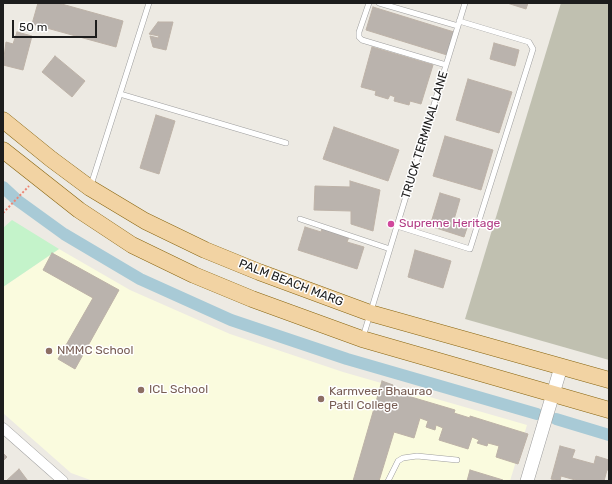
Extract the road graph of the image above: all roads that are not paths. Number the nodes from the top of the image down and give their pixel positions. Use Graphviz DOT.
graph roads {
  1 [pos="149,3"];
  2 [pos="368,3"];
  3 [pos="379,3"];
  4 [pos="465,3"];
  5 [pos="459,23"];
  6 [pos="446,66"];
  7 [pos="120,94"];
  8 [pos="3,120"];
  9 [pos="286,144"];
  10 [pos="3,150"];
  11 [pos="90,188"];
  12 [pos="300,219"];
  13 [pos="397,226"];
  14 [pos="390,249"];
  15 [pos="370,313"];
  16 [pos="362,339"];
  17 [pos="561,367"];
  18 [pos="609,380"];
  19 [pos="553,394"];
  20 [pos="609,410"];
  21 [pos="3,428"];
  22 [pos="457,460"];
  23 [pos="63,481"];
  24 [pos="388,481"];
  25 [pos="527,481"];
  1 -- 7 [label="lane"];
  2 -- 6 [label="lane"];
  3 -- 5 [label="lane"];
  4 -- 5 [label="lane, TRUCK TERMINAL LANE"];
  5 -- 6 [label="lane, TRUCK TERMINAL LANE"];
  5 -- 13 [label="lane"];
  6 -- 13 [label="lane, TRUCK TERMINAL LANE"];
  7 -- 9 [label="lane"];
  7 -- 11 [label="lane"];
  8 -- 11 [label="main road, PALM BEACH MARG"];
  10 -- 16 [label="main road"];
  11 -- 15 [label="main road, PALM BEACH MARG"];
  12 -- 14 [label="lane"];
  13 -- 14 [label="lane, TRUCK TERMINAL LANE"];
  14 -- 15 [label="lane, TRUCK TERMINAL LANE"];
  15 -- 16 [label="lane, TRUCK TERMINAL LANE"];
  15 -- 17 [label="main road, PALM BEACH MARG"];
  16 -- 19 [label="main road"];
  17 -- 18 [label="main road, PALM BEACH MARG"];
  17 -- 19 [label="street"];
  19 -- 20 [label="main road"];
  19 -- 25 [label="street"];
  21 -- 23 [label="street"];
  22 -- 24 [label="lane"];
}
